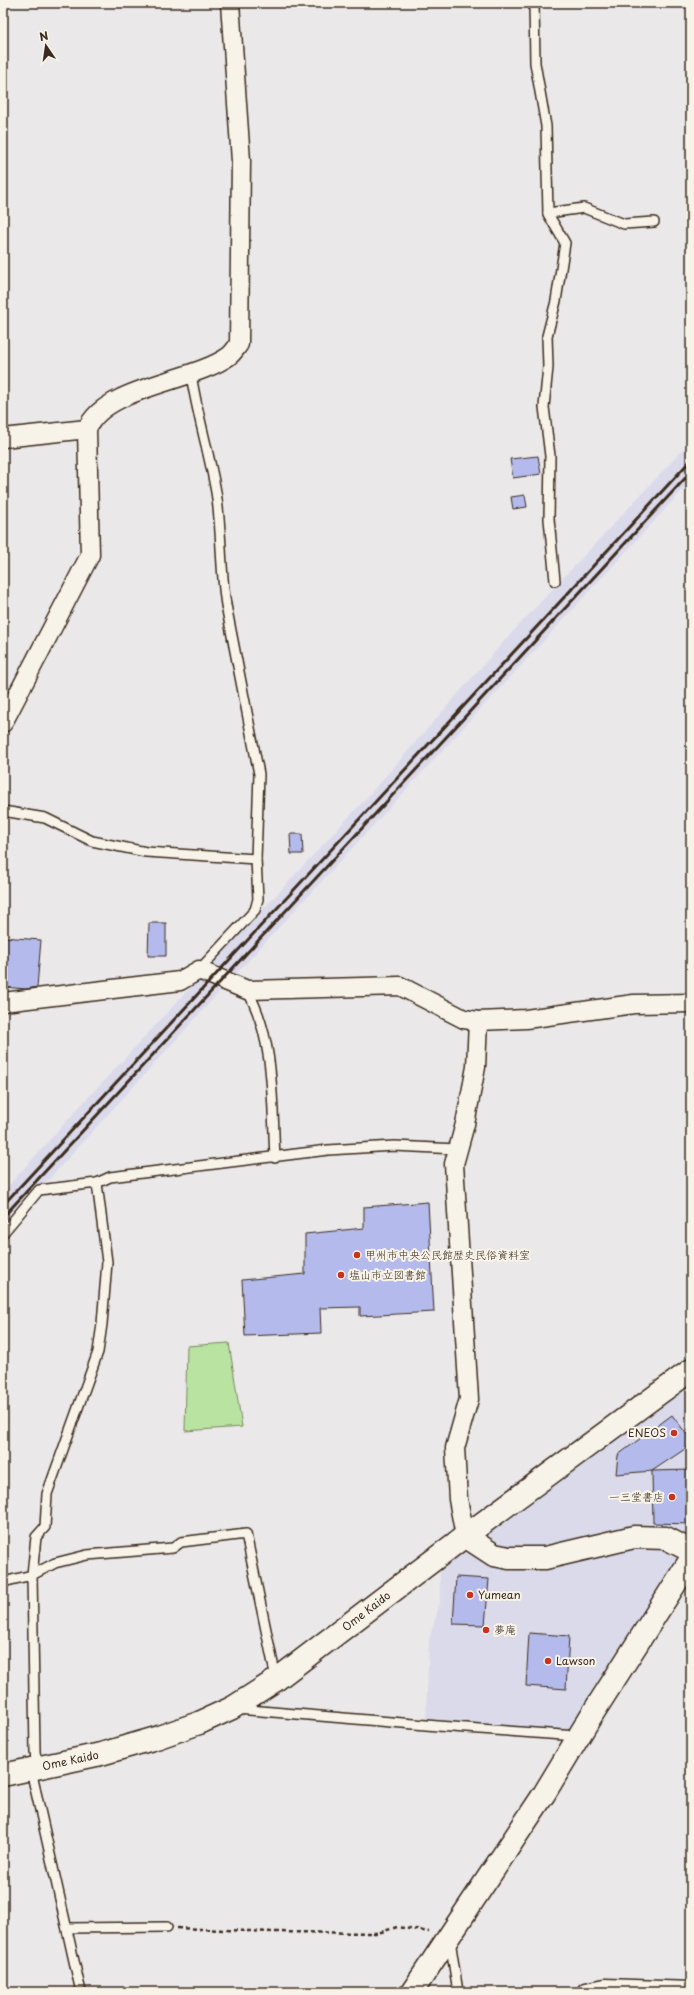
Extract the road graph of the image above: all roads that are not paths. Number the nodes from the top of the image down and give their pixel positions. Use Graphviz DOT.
graph roads {
  1 [pos="230,3"];
  2 [pos="534,3"];
  3 [pos="548,213"];
  4 [pos="654,222"];
  5 [pos="191,374"];
  6 [pos="87,429"];
  7 [pos="3,438"];
  8 [pos="555,580"];
  9 [pos="3,723"];
  10 [pos="3,811"];
  11 [pos="256,859"];
  12 [pos="199,970"];
  13 [pos="247,990"];
  14 [pos="3,1002"];
  15 [pos="691,1003"];
  16 [pos="478,1021"];
  17 [pos="457,1150"];
  18 [pos="275,1158"];
  19 [pos="97,1183"];
  20 [pos="3,1233"];
  21 [pos="691,1370"];
  22 [pos="465,1536"];
  23 [pos="691,1551"];
  24 [pos="691,1559"];
  25 [pos="32,1575"];
  26 [pos="3,1582"];
  27 [pos="276,1680"];
  28 [pos="232,1708"];
  29 [pos="579,1736"];
  30 [pos="34,1769"];
  31 [pos="3,1775"];
  32 [pos="167,1927"];
  33 [pos="68,1928"];
  34 [pos="449,1935"];
  35 [pos="691,1991"];
  36 [pos="81,1992"];
  37 [pos="412,1992"];
  38 [pos="458,1992"];
  39 [pos="586,1992"];
  1 -- 5 [label="street"];
  2 -- 3 [label="lane"];
  3 -- 4 [label="lane"];
  3 -- 8 [label="lane"];
  5 -- 6 [label="street"];
  5 -- 11 [label="lane"];
  6 -- 7 [label="street"];
  6 -- 9 [label="street"];
  10 -- 11 [label="lane"];
  11 -- 12 [label="lane"];
  12 -- 13 [label="street"];
  12 -- 14 [label="street"];
  13 -- 16 [label="street"];
  13 -- 18 [label="lane"];
  15 -- 16 [label="street"];
  16 -- 17 [label="street"];
  17 -- 18 [label="lane"];
  17 -- 22 [label="street"];
  18 -- 19 [label="lane"];
  19 -- 20 [label="lane"];
  19 -- 25 [label="lane"];
  21 -- 22 [label="main road, Ome Kaido"];
  22 -- 23 [label="main road"];
  22 -- 27 [label="main road, Ome Kaido"];
  24 -- 29 [label="main road"];
  25 -- 26 [label="lane"];
  25 -- 27 [label="lane"];
  25 -- 30 [label="lane"];
  27 -- 28 [label="main road, Ome Kaido"];
  28 -- 29 [label="lane"];
  28 -- 30 [label="main road, Ome Kaido"];
  29 -- 34 [label="main road"];
  30 -- 31 [label="main road, Ome Kaido"];
  30 -- 33 [label="lane"];
  32 -- 33 [label="lane"];
  33 -- 36 [label="lane"];
  34 -- 37 [label="main road"];
  34 -- 38 [label="lane"];
  35 -- 39 [label="street"];
}
